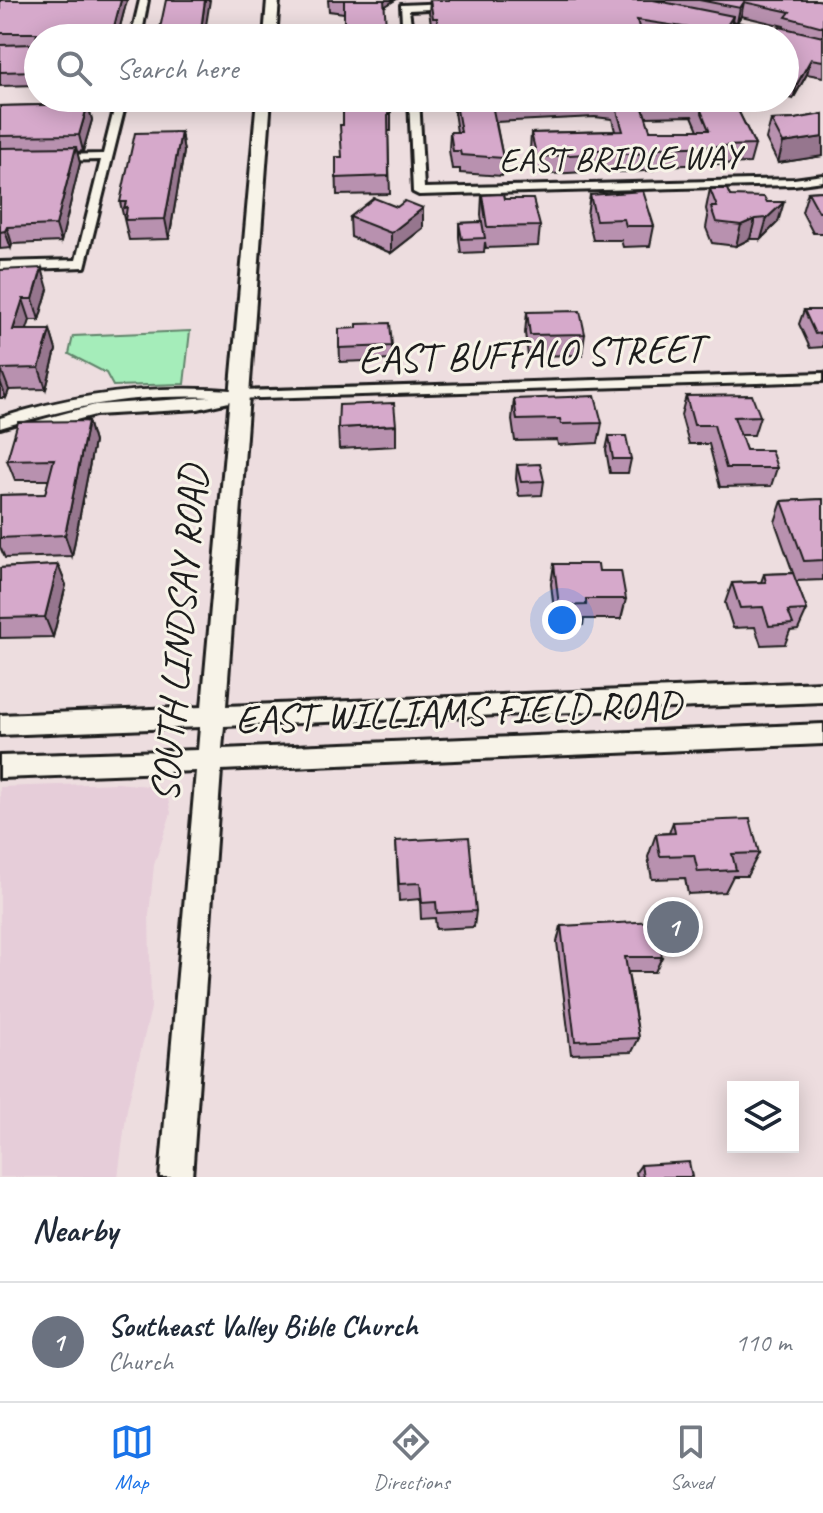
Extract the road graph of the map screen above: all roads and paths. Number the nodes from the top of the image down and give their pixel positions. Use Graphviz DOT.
graph roads {
  1 [pos="144,0"];
  2 [pos="273,0"];
  3 [pos="465,5"];
  4 [pos="705,20"];
  5 [pos="139,24"];
  6 [pos="271,24"];
  7 [pos="406,24"];
  8 [pos="717,24"];
  9 [pos="119,112"];
  10 [pos="263,112"];
  11 [pos="415,112"];
  12 [pos="106,157"];
  13 [pos="46,158"];
  14 [pos="823,178"];
  15 [pos="0,266"];
  16 [pos="823,377"];
  17 [pos="241,395"];
  18 [pos="0,426"];
  19 [pos="823,692"];
  20 [pos="212,718"];
  21 [pos="0,725"];
  22 [pos="823,734"];
  23 [pos="207,761"];
  24 [pos="0,767"];
  25 [pos="176,1177"];
  1 -- 5 [label="street"];
  2 -- 6 [label="main road"];
  3 -- 7 [label="street"];
  4 -- 8 [label="street"];
  9 -- 12 [label="street"];
  10 -- 17 [label="main road, SOUTH LINDSAY ROAD"];
  11 -- 14 [label="street, EAST BRIDLE WAY"];
  12 -- 13 [label="street"];
  12 -- 15 [label="street"];
  16 -- 17 [label="street, EAST BUFFALO STREET"];
  17 -- 18 [label="street, EAST BUFFALO STREET"];
  17 -- 20 [label="main road, SOUTH LINDSAY ROAD"];
  19 -- 20 [label="main road, EAST WILLIAMS FIELD ROAD"];
  20 -- 21 [label="main road, EAST WILLIAMS FIELD ROAD"];
  20 -- 23 [label="main road, SOUTH LINDSAY ROAD"];
  22 -- 23 [label="main road, EAST WILLIAMS FIELD ROAD"];
  23 -- 24 [label="main road, EAST WILLIAMS FIELD ROAD"];
  23 -- 25 [label="main road, SOUTH LINDSAY ROAD"];
}
